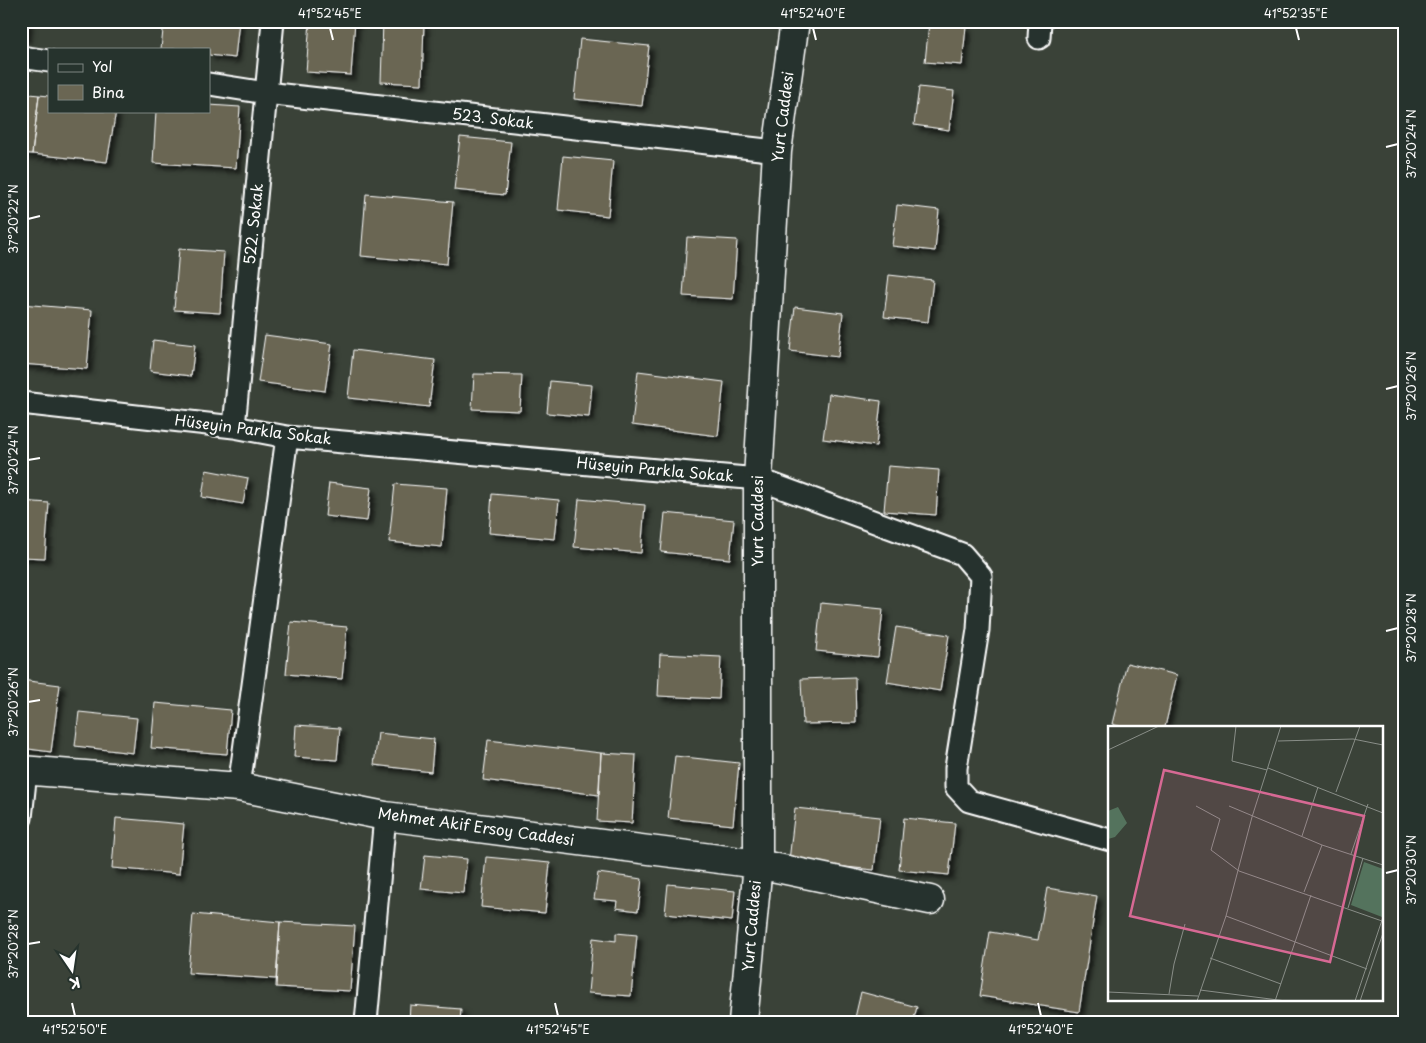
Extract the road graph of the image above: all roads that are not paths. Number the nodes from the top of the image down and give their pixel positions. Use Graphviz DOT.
graph roads {
  1 [pos="273,21"];
  2 [pos="795,21"];
  3 [pos="21,57"];
  4 [pos="48,61"];
  5 [pos="210,84"];
  6 [pos="266,93"];
  7 [pos="777,151"];
  8 [pos="21,403"];
  9 [pos="234,427"];
  10 [pos="287,437"];
  11 [pos="758,479"];
  12 [pos="24,771"];
  13 [pos="239,787"];
  14 [pos="385,816"];
  15 [pos="21,818"];
  16 [pos="1108,839"];
  17 [pos="758,864"];
  18 [pos="930,900"];
  19 [pos="366,1022"];
  20 [pos="743,1022"];
  1 -- 6 [label="street, 522. Sokak"];
  2 -- 7 [label="street, Yurt Caddesi"];
  3 -- 4 [label="street"];
  5 -- 6 [label="street, 523. Sokak"];
  6 -- 7 [label="street, 523. Sokak"];
  6 -- 9 [label="street, 522. Sokak"];
  7 -- 11 [label="street, Yurt Caddesi"];
  8 -- 9 [label="street, Hüseyin Parkla Sokak"];
  9 -- 10 [label="street, Hüseyin Parkla Sokak"];
  10 -- 11 [label="street, Hüseyin Parkla Sokak"];
  10 -- 13 [label="street"];
  11 -- 16 [label="street, Hüseyin Parkla Sokak"];
  11 -- 17 [label="street, Yurt Caddesi"];
  12 -- 13 [label="street, Mehmet Akif Ersoy Caddesi"];
  12 -- 15 [label="street"];
  13 -- 14 [label="street, Mehmet Akif Ersoy Caddesi"];
  14 -- 17 [label="street, Mehmet Akif Ersoy Caddesi"];
  14 -- 19 [label="street"];
  17 -- 18 [label="street, Mehmet Akif Ersoy Caddesi"];
  17 -- 20 [label="street, Yurt Caddesi"];
}
